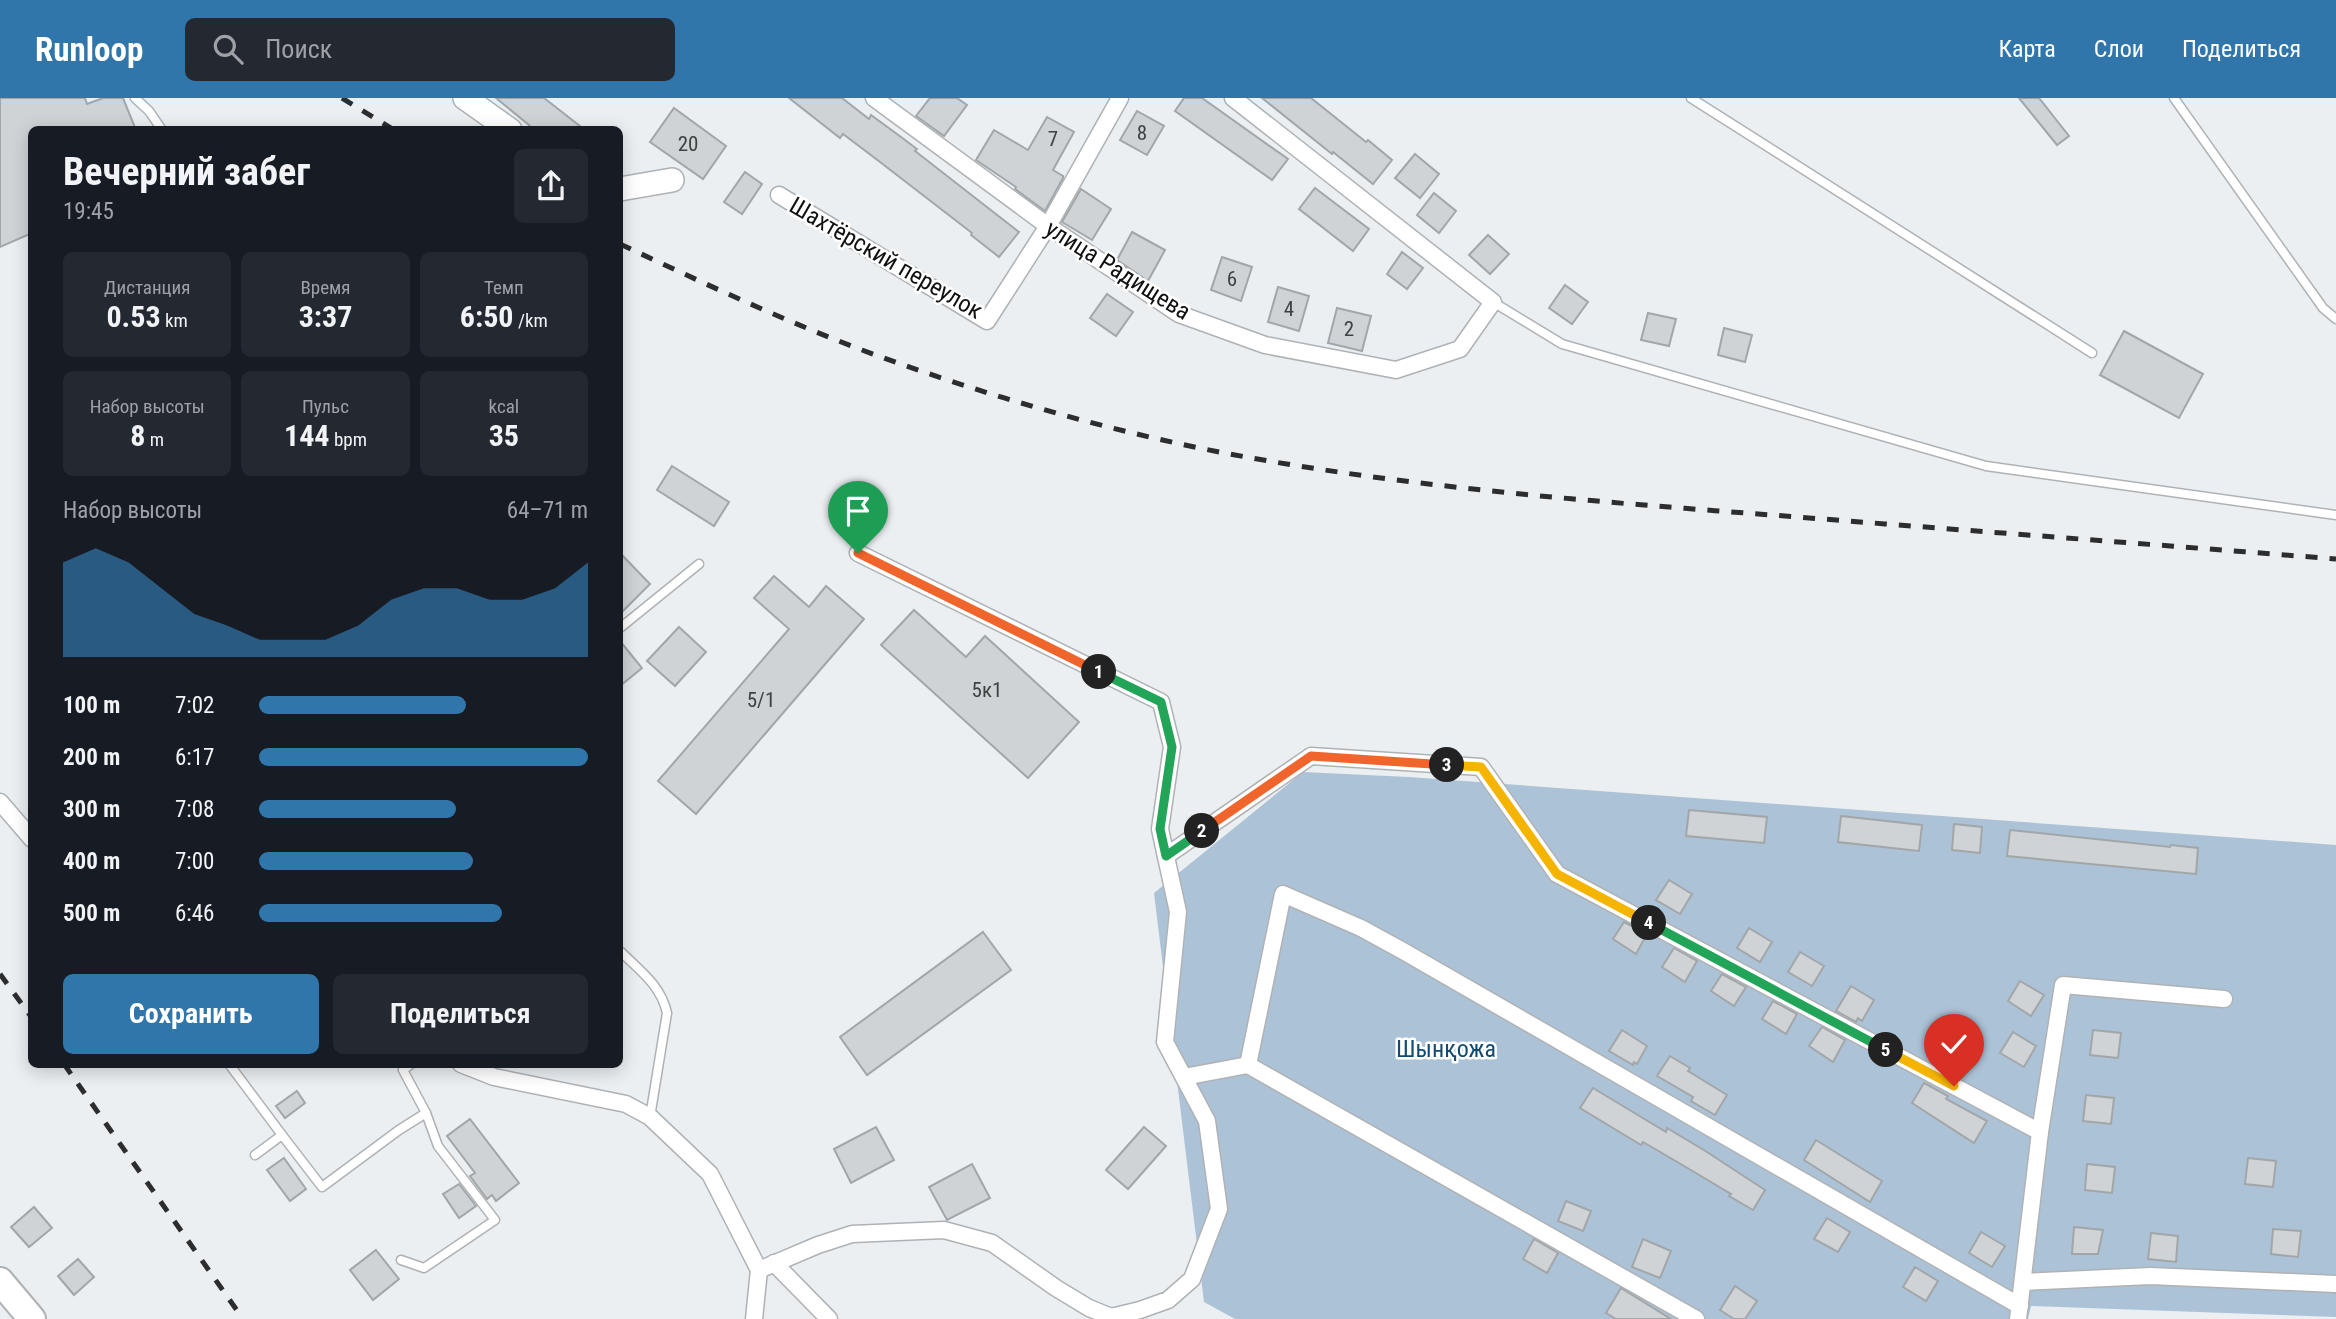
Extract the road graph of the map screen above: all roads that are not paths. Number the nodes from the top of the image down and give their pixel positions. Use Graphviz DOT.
graph roads {
  1 [pos="135,98"];
  2 [pos="465,98"];
  3 [pos="874,98"];
  4 [pos="1120,98"];
  5 [pos="1233,98"];
  6 [pos="1691,98"];
  7 [pos="2174,98"];
  8 [pos="159,126"];
  9 [pos="504,126"];
  10 [pos="672,180"];
  11 [pos="623,188"];
  12 [pos="779,195"];
  13 [pos="1048,226"];
  14 [pos="1493,302"];
  15 [pos="2336,319"];
  16 [pos="2092,353"];
  17 [pos="2336,515"];
  18 [pos="858,553"];
  19 [pos="699,564"];
  20 [pos="623,626"];
  21 [pos="0,802"];
  22 [pos="28,834"];
  23 [pos="1166,856"];
  24 [pos="623,954"];
  25 [pos="2224,999"];
  26 [pos="1248,1065"];
  27 [pos="232,1068"];
  28 [pos="402,1068"];
  29 [pos="471,1068"];
  30 [pos="1184,1077"];
  31 [pos="426,1114"];
  32 [pos="650,1117"];
  33 [pos="2040,1132"];
  34 [pos="282,1135"];
  35 [pos="255,1155"];
  36 [pos="401,1260"];
  37 [pos="774,1263"];
  38 [pos="759,1270"];
  39 [pos="0,1281"];
  40 [pos="2023,1282"];
  41 [pos="2336,1284"];
  42 [pos="2020,1313"];
  43 [pos="32,1319"];
  44 [pos="754,1319"];
  45 [pos="829,1319"];
  46 [pos="1696,1319"];
  1 -- 8 [label="lane"];
  2 -- 9 [label="street"];
  3 -- 13 [label="street, улица Радищева"];
  4 -- 13 [label="street, Шахтёрский переулок"];
  5 -- 14 [label="street"];
  6 -- 16 [label="lane"];
  7 -- 15 [label="lane"];
  10 -- 11 [label="street"];
  12 -- 13 [label="street, Шахтёрский переулок"];
  13 -- 14 [label="street, улица Радищева"];
  14 -- 17 [label="lane"];
  18 -- 23 [label="street"];
  19 -- 20 [label="lane"];
  21 -- 22 [label="street"];
  23 -- 30 [label="street"];
  23 -- 33 [label="street"];
  24 -- 32 [label="lane"];
  25 -- 33 [label="street"];
  26 -- 30 [label="street"];
  26 -- 42 [label="street"];
  26 -- 46 [label="street"];
  27 -- 34 [label="lane"];
  28 -- 31 [label="lane"];
  29 -- 32 [label="street"];
  30 -- 37 [label="street"];
  31 -- 34 [label="lane"];
  31 -- 36 [label="lane"];
  32 -- 38 [label="street"];
  33 -- 40 [label="street"];
  34 -- 35 [label="lane"];
  37 -- 38 [label="street"];
  37 -- 45 [label="street"];
  38 -- 44 [label="street"];
  39 -- 43 [label="main road"];
  40 -- 41 [label="street"];
  40 -- 42 [label="street"];
}
